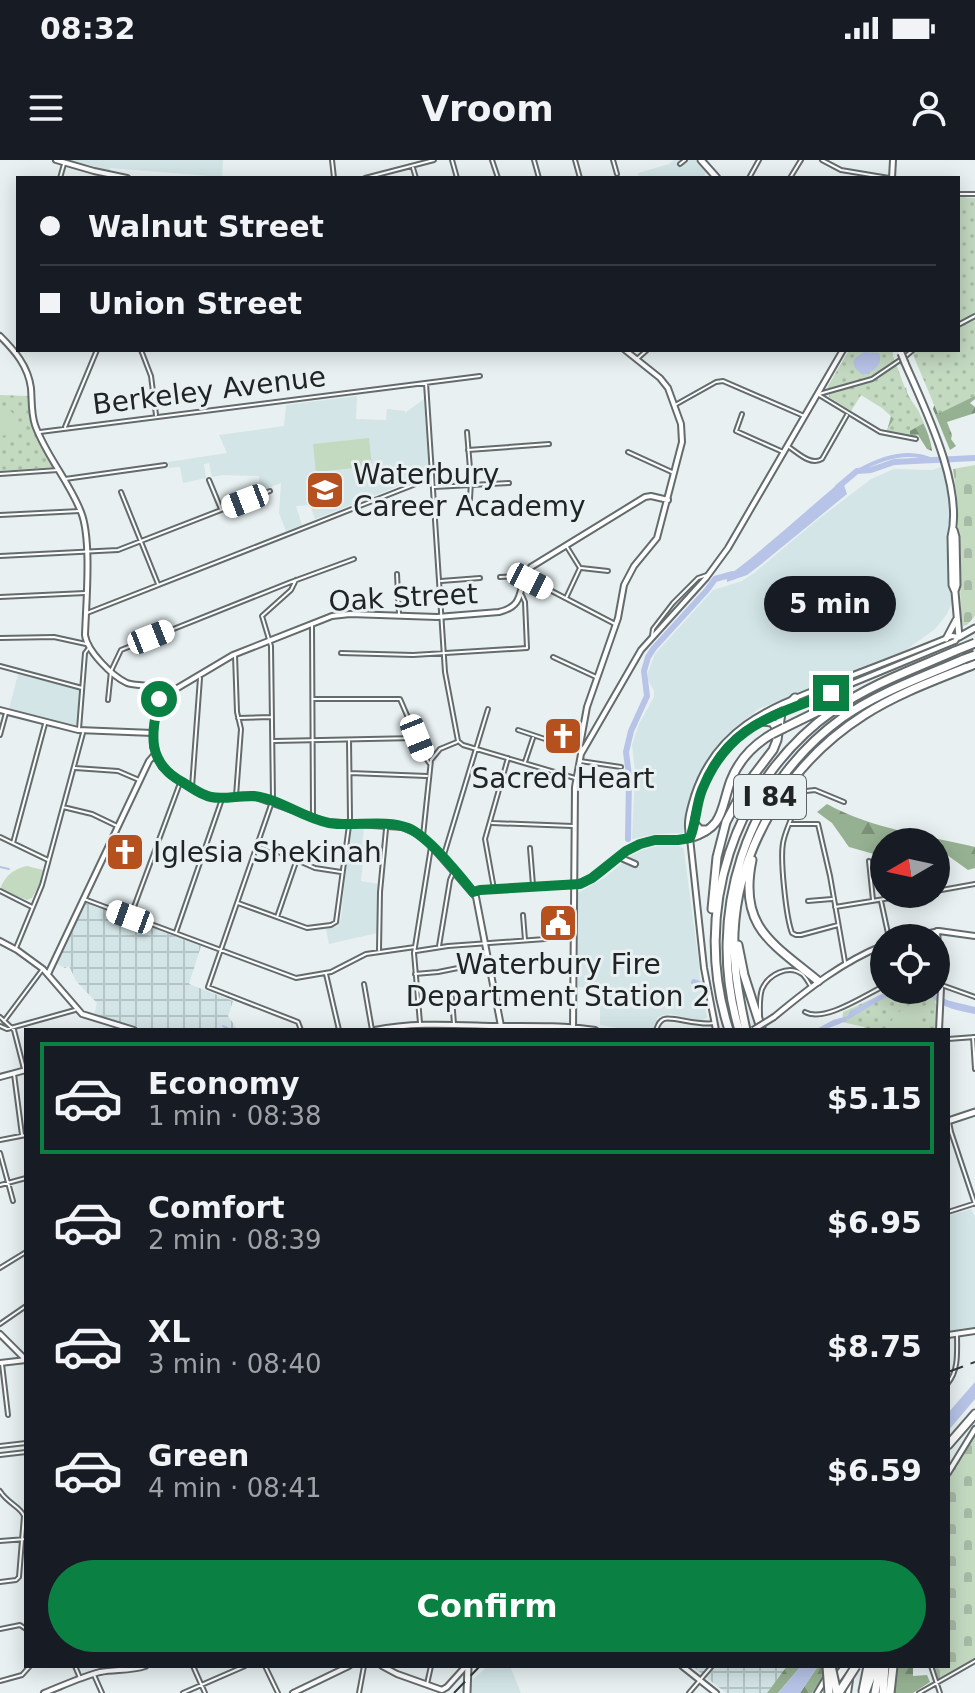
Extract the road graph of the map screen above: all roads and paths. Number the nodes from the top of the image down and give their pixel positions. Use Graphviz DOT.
graph roads {
  1 [pos="56,160"];
  2 [pos="434,160"];
  3 [pos="613,160"];
  4 [pos="685,160"];
  5 [pos="701,160"];
  6 [pos="822,160"];
  7 [pos="64,163"];
  8 [pos="680,164"];
  9 [pos="412,166"];
  10 [pos="617,174"];
  11 [pos="61,176"];
  12 [pos="118,176"];
  13 [pos="373,176"];
  14 [pos="415,176"];
  15 [pos="712,176"];
  16 [pos="885,176"];
  17 [pos="0,336"];
  18 [pos="96,352"];
  19 [pos="142,352"];
  20 [pos="627,352"];
  21 [pos="645,352"];
  22 [pos="842,352"];
  23 [pos="900,352"];
  24 [pos="910,352"];
  25 [pos="637,360"];
  26 [pos="480,376"];
  27 [pos="426,383"];
  28 [pos="818,394"];
  29 [pos="675,405"];
  30 [pos="848,413"];
  31 [pos="742,414"];
  32 [pos="156,417"];
  33 [pos="805,417"];
  34 [pos="64,428"];
  35 [pos="38,432"];
  36 [pos="467,432"];
  37 [pos="916,439"];
  38 [pos="549,444"];
  39 [pos="786,449"];
  40 [pos="468,450"];
  41 [pos="628,452"];
  42 [pos="165,465"];
  43 [pos="59,470"];
  44 [pos="0,474"];
  45 [pos="675,474"];
  46 [pos="432,478"];
  47 [pos="64,479"];
  48 [pos="209,480"];
  49 [pos="509,483"];
  50 [pos="471,485"];
  51 [pos="433,487"];
  52 [pos="270,491"];
  53 [pos="121,492"];
  54 [pos="470,499"];
  55 [pos="668,500"];
  56 [pos="221,510"];
  57 [pos="81,511"];
  58 [pos="0,515"];
  59 [pos="141,543"];
  60 [pos="566,545"];
  61 [pos="86,552"];
  62 [pos="0,556"];
  63 [pos="354,559"];
  64 [pos="579,568"];
  65 [pos="608,571"];
  66 [pos="397,574"];
  67 [pos="500,577"];
  68 [pos="524,577"];
  69 [pos="480,578"];
  70 [pos="296,580"];
  71 [pos="439,581"];
  72 [pos="159,585"];
  73 [pos="86,593"];
  74 [pos="521,594"];
  75 [pos="0,597"];
  76 [pos="565,599"];
  77 [pos="85,613"];
  78 [pos="399,616"];
  79 [pos="441,617"];
  80 [pos="956,619"];
  81 [pos="312,624"];
  82 [pos="616,625"];
  83 [pos="975,628"];
  84 [pos="959,637"];
  85 [pos="0,638"];
  86 [pos="946,639"];
  87 [pos="270,640"];
  88 [pos="975,643"];
  89 [pos="88,646"];
  90 [pos="341,653"];
  91 [pos="235,654"];
  92 [pos="443,654"];
  93 [pos="553,657"];
  94 [pos="974,660"];
  95 [pos="0,666"];
  96 [pos="111,671"];
  97 [pos="200,674"];
  98 [pos="597,678"];
  99 [pos="82,688"];
  100 [pos="859,694"];
  101 [pos="795,698"];
  102 [pos="159,699"];
  103 [pos="313,699"];
  104 [pos="108,700"];
  105 [pos="488,709"];
  106 [pos="3,711"];
  107 [pos="781,713"];
  108 [pos="272,717"];
  109 [pos="238,718"];
  110 [pos="761,721"];
  111 [pos="45,722"];
  112 [pos="518,730"];
  113 [pos="81,731"];
  114 [pos="778,732"];
  115 [pos="153,733"];
  116 [pos="0,735"];
  117 [pos="533,735"];
  118 [pos="417,738"];
  119 [pos="314,740"];
  120 [pos="349,740"];
  121 [pos="272,741"];
  122 [pos="459,741"];
  123 [pos="476,749"];
  124 [pos="155,754"];
  125 [pos="581,754"];
  126 [pos="508,758"];
  127 [pos="580,761"];
  128 [pos="430,764"];
  129 [pos="525,764"];
  130 [pos="712,764"];
  131 [pos="74,767"];
  132 [pos="621,767"];
  133 [pos="349,773"];
  134 [pos="428,776"];
  135 [pos="576,779"];
  136 [pos="140,780"];
  137 [pos="180,782"];
  138 [pos="192,788"];
  139 [pos="236,797"];
  140 [pos="222,798"];
  141 [pos="272,802"];
  142 [pos="844,802"];
  143 [pos="63,807"];
  144 [pos="770,814"];
  145 [pos="313,818"];
  146 [pos="490,822"];
  147 [pos="693,823"];
  148 [pos="349,824"];
  149 [pos="790,824"];
  150 [pos="387,825"];
  151 [pos="574,826"];
  152 [pos="118,827"];
  153 [pos="709,830"];
  154 [pos="0,837"];
  155 [pos="422,837"];
  156 [pos="690,838"];
  157 [pos="13,843"];
  158 [pos="258,843"];
  159 [pos="432,846"];
  160 [pos="530,848"];
  161 [pos="619,857"];
  162 [pos="443,859"];
  163 [pos="49,860"];
  164 [pos="297,860"];
  165 [pos="869,861"];
  166 [pos="635,864"];
  167 [pos="870,869"];
  168 [pos="454,871"];
  169 [pos="342,872"];
  170 [pos="574,883"];
  171 [pos="975,884"];
  172 [pos="533,886"];
  173 [pos="950,888"];
  174 [pos="494,889"];
  175 [pos="0,891"];
  176 [pos="473,892"];
  177 [pos="83,899"];
  178 [pos="834,899"];
  179 [pos="808,901"];
  180 [pos="870,902"];
  181 [pos="237,903"];
  182 [pos="835,907"];
  183 [pos="33,908"];
  184 [pos="737,914"];
  185 [pos="523,915"];
  186 [pos="130,917"];
  187 [pos="277,918"];
  188 [pos="838,925"];
  189 [pos="175,933"];
  190 [pos="950,933"];
  191 [pos="715,935"];
  192 [pos="975,936"];
  193 [pos="574,937"];
  194 [pos="0,941"];
  195 [pos="525,941"];
  196 [pos="486,944"];
  197 [pos="439,948"];
  198 [pos="16,949"];
  199 [pos="415,949"];
  200 [pos="221,950"];
  201 [pos="380,951"];
  202 [pos="870,951"];
  203 [pos="489,962"];
  204 [pos="845,963"];
  205 [pos="43,969"];
  206 [pos="48,974"];
  207 [pos="326,974"];
  208 [pos="415,974"];
  209 [pos="814,983"];
  210 [pos="364,984"];
  211 [pos="950,989"];
  212 [pos="870,993"];
  213 [pos="975,997"];
  214 [pos="452,998"];
  215 [pos="940,1004"];
  216 [pos="76,1010"];
  217 [pos="805,1012"];
  218 [pos="0,1017"];
  219 [pos="4,1021"];
  220 [pos="715,1023"];
  221 [pos="454,1025"];
  222 [pos="0,1026"];
  223 [pos="421,1026"];
  224 [pos="501,1026"];
  225 [pos="12,1027"];
  226 [pos="123,1028"];
  227 [pos="300,1028"];
  228 [pos="339,1028"];
  229 [pos="376,1028"];
  230 [pos="399,1028"];
  231 [pos="524,1028"];
  232 [pos="573,1028"];
  233 [pos="657,1028"];
  234 [pos="716,1028"];
  235 [pos="729,1028"];
  236 [pos="739,1028"];
  237 [pos="746,1028"];
  238 [pos="758,1028"];
  239 [pos="758,1028"];
  240 [pos="759,1028"];
  241 [pos="939,1028"];
  242 [pos="974,1037"];
  243 [pos="950,1039"];
  244 [pos="24,1067"];
  245 [pos="975,1069"];
  246 [pos="24,1070"];
  247 [pos="14,1073"];
  248 [pos="0,1077"];
  249 [pos="975,1112"];
  250 [pos="950,1120"];
  251 [pos="950,1130"];
  252 [pos="24,1135"];
  253 [pos="0,1140"];
  254 [pos="0,1153"];
  255 [pos="24,1179"];
  256 [pos="9,1183"];
  257 [pos="0,1185"];
  258 [pos="13,1201"];
  259 [pos="975,1204"];
  260 [pos="950,1211"];
  261 [pos="24,1253"];
  262 [pos="0,1268"];
  263 [pos="24,1307"];
  264 [pos="0,1324"];
  265 [pos="975,1331"];
  266 [pos="957,1333"];
  267 [pos="0,1334"];
  268 [pos="950,1335"];
  269 [pos="24,1358"];
  270 [pos="24,1360"];
  271 [pos="1,1362"];
  272 [pos="950,1381"];
  273 [pos="0,1400"];
  274 [pos="6,1400"];
  275 [pos="8,1415"];
  276 [pos="975,1415"];
  277 [pos="975,1429"];
  278 [pos="24,1443"];
  279 [pos="950,1443"];
  280 [pos="0,1446"];
  281 [pos="24,1452"];
  282 [pos="0,1455"];
  283 [pos="950,1470"];
  284 [pos="0,1491"];
  285 [pos="2,1499"];
  286 [pos="24,1513"];
  287 [pos="24,1538"];
  288 [pos="0,1541"];
  289 [pos="24,1545"];
  290 [pos="0,1582"];
  291 [pos="24,1627"];
  292 [pos="0,1629"];
  293 [pos="975,1661"];
  294 [pos="28,1668"];
  295 [pos="76,1668"];
  296 [pos="111,1668"];
  297 [pos="137,1668"];
  298 [pos="194,1668"];
  299 [pos="240,1668"];
  300 [pos="266,1668"];
  301 [pos="345,1668"];
  302 [pos="364,1668"];
  303 [pos="430,1668"];
  304 [pos="465,1668"];
  305 [pos="467,1668"];
  306 [pos="685,1668"];
  307 [pos="710,1668"];
  308 [pos="831,1668"];
  309 [pos="833,1668"];
  310 [pos="853,1668"];
  311 [pos="868,1668"];
  312 [pos="879,1668"];
  313 [pos="880,1668"];
  314 [pos="880,1668"];
  315 [pos="893,1668"];
  316 [pos="932,1668"];
  317 [pos="392,1669"];
  318 [pos="844,1669"];
  319 [pos="94,1674"];
  320 [pos="80,1679"];
  321 [pos="700,1680"];
  322 [pos="0,1681"];
  323 [pos="937,1684"];
  324 [pos="202,1685"];
  325 [pos="426,1685"];
  326 [pos="442,1691"];
  327 [pos="44,1693"];
  328 [pos="102,1693"];
  329 [pos="183,1693"];
  330 [pos="205,1693"];
  331 [pos="278,1693"];
  332 [pos="293,1693"];
  333 [pos="359,1693"];
  334 [pos="467,1693"];
  335 [pos="689,1693"];
  336 [pos="716,1693"];
  337 [pos="817,1693"];
  338 [pos="827,1693"];
  339 [pos="840,1693"];
  340 [pos="864,1693"];
  341 [pos="875,1693"];
  342 [pos="883,1693"];
  343 [pos="890,1693"];
  344 [pos="919,1693"];
  345 [pos="940,1693"];
  1 -- 7 [label="main road"];
  2 -- 9 [label="street"];
  3 -- 10 [label="street"];
  4 -- 8 [label="street"];
  5 -- 15 [label="main road"];
  6 -- 16 [label="street"];
  7 -- 11 [label="street"];
  7 -- 12 [label="main road"];
  9 -- 13 [label="street"];
  9 -- 14 [label="street"];
  17 -- 35 [label="main road"];
  18 -- 34 [label="street"];
  19 -- 32 [label="street"];
  20 -- 25 [label="main road"];
  21 -- 25 [label="street"];
  22 -- 28 [label="main road"];
  23 -- 80 [label="main road, bridge"];
  24 -- 28 [label="street"];
  25 -- 29 [label="main road"];
  26 -- 27 [label="street, Berkeley Avenue"];
  27 -- 32 [label="street, Berkeley Avenue"];
  27 -- 46 [label="street"];
  28 -- 30 [label="street"];
  28 -- 33 [label="main road"];
  29 -- 33 [label="street"];
  29 -- 45 [label="main road"];
  30 -- 37 [label="street"];
  30 -- 39 [label="street"];
  31 -- 39 [label="street"];
  32 -- 34 [label="street, Berkeley Avenue"];
  33 -- 39 [label="main road"];
  34 -- 35 [label="street, Berkeley Avenue"];
  35 -- 43 [label="main road"];
  36 -- 40 [label="street"];
  38 -- 40 [label="street"];
  39 -- 125 [label="main road"];
  40 -- 50 [label="street"];
  41 -- 45 [label="street"];
  42 -- 47 [label="street"];
  43 -- 44 [label="street"];
  43 -- 47 [label="main road"];
  45 -- 55 [label="main road"];
  46 -- 51 [label="street"];
  46 -- 72 [label="street"];
  47 -- 57 [label="main road"];
  48 -- 56 [label="street"];
  49 -- 50 [label="street"];
  50 -- 51 [label="street"];
  50 -- 54 [label="street"];
  51 -- 71 [label="street"];
  52 -- 56 [label="street"];
  53 -- 59 [label="street"];
  55 -- 60 [label="main road"];
  55 -- 82 [label="main road"];
  56 -- 59 [label="street"];
  57 -- 58 [label="street"];
  57 -- 61 [label="main road"];
  59 -- 61 [label="street"];
  59 -- 72 [label="street"];
  60 -- 64 [label="street"];
  60 -- 68 [label="main road"];
  61 -- 62 [label="street"];
  61 -- 73 [label="main road"];
  63 -- 70 [label="street"];
  64 -- 65 [label="street"];
  64 -- 76 [label="street"];
  66 -- 78 [label="street"];
  67 -- 68 [label="street"];
  68 -- 74 [label="main road"];
  68 -- 76 [label="street"];
  69 -- 71 [label="street"];
  70 -- 87 [label="street"];
  70 -- 96 [label="street"];
  71 -- 79 [label="street"];
  72 -- 77 [label="street"];
  73 -- 75 [label="street"];
  73 -- 77 [label="main road"];
  74 -- 79 [label="main road, Oak Street"];
  74 -- 92 [label="street"];
  76 -- 82 [label="street"];
  77 -- 89 [label="main road"];
  78 -- 79 [label="main road, Oak Street"];
  78 -- 81 [label="main road, Oak Street"];
  79 -- 92 [label="street"];
  80 -- 84 [label="main road"];
  80 -- 86 [label="main road"];
  81 -- 87 [label="main road, Oak Street"];
  81 -- 103 [label="street"];
  82 -- 98 [label="main road"];
  83 -- 84 [label="main road"];
  84 -- 86 [label="main road"];
  84 -- 94 [label="main road"];
  84 -- 107 [label="main road"];
  85 -- 89 [label="street"];
  86 -- 101 [label="main road"];
  87 -- 91 [label="main road, Oak Street"];
  87 -- 108 [label="street"];
  88 -- 100 [label="highway, I 84, bridge"];
  89 -- 96 [label="main road"];
  89 -- 99 [label="street"];
  90 -- 92 [label="street"];
  91 -- 97 [label="main road, Oak Street"];
  91 -- 109 [label="street"];
  92 -- 122 [label="street"];
  93 -- 98 [label="street"];
  94 -- 144 [label="highway"];
  94 -- 236 [label="highway, I 84, bridge"];
  95 -- 99 [label="street"];
  96 -- 102 [label="main road"];
  96 -- 104 [label="street"];
  97 -- 102 [label="main road, Oak Street"];
  97 -- 138 [label="street"];
  98 -- 125 [label="main road"];
  99 -- 113 [label="street"];
  100 -- 114 [label="highway"];
  100 -- 191 [label="highway, I 84"];
  101 -- 107 [label="highway"];
  101 -- 130 [label="main road"];
  102 -- 115 [label="main road"];
  103 -- 118 [label="street"];
  103 -- 119 [label="street"];
  105 -- 123 [label="street"];
  106 -- 111 [label="main road"];
  106 -- 116 [label="street"];
  107 -- 110 [label="main road"];
  107 -- 114 [label="highway"];
  108 -- 109 [label="street"];
  108 -- 121 [label="street"];
  109 -- 139 [label="street"];
  110 -- 114 [label="highway"];
  110 -- 130 [label="main road"];
  111 -- 113 [label="main road"];
  111 -- 157 [label="street"];
  112 -- 117 [label="street"];
  113 -- 115 [label="main road"];
  113 -- 131 [label="street"];
  114 -- 153 [label="highway"];
  114 -- 191 [label="highway"];
  115 -- 124 [label="main road"];
  117 -- 125 [label="street"];
  117 -- 129 [label="street"];
  118 -- 120 [label="street"];
  118 -- 128 [label="street"];
  119 -- 120 [label="street"];
  119 -- 121 [label="street"];
  119 -- 145 [label="street"];
  120 -- 133 [label="street"];
  121 -- 141 [label="street"];
  122 -- 123 [label="street"];
  122 -- 128 [label="street"];
  123 -- 126 [label="street"];
  123 -- 162 [label="street"];
  124 -- 136 [label="main road"];
  124 -- 137 [label="main road"];
  125 -- 127 [label="main road"];
  126 -- 129 [label="street"];
  126 -- 146 [label="street"];
  127 -- 132 [label="street"];
  127 -- 135 [label="main road"];
  128 -- 134 [label="street"];
  129 -- 135 [label="street"];
  130 -- 147 [label="main road"];
  130 -- 156 [label="main road"];
  131 -- 136 [label="street"];
  131 -- 143 [label="street"];
  133 -- 134 [label="street"];
  133 -- 148 [label="street"];
  134 -- 155 [label="street"];
  135 -- 151 [label="main road"];
  136 -- 152 [label="main road"];
  137 -- 138 [label="main road"];
  137 -- 186 [label="street"];
  138 -- 140 [label="main road"];
  139 -- 140 [label="main road"];
  139 -- 141 [label="main road"];
  140 -- 189 [label="street"];
  141 -- 145 [label="main road"];
  141 -- 158 [label="street"];
  142 -- 149 [label="street"];
  143 -- 152 [label="street"];
  143 -- 163 [label="street"];
  144 -- 184 [label="highway"];
  144 -- 209 [label="highway"];
  145 -- 148 [label="main road"];
  146 -- 151 [label="street"];
  146 -- 174 [label="street"];
  147 -- 153 [label="highway"];
  147 -- 156 [label="main road"];
  148 -- 150 [label="main road"];
  148 -- 169 [label="street"];
  149 -- 178 [label="street"];
  149 -- 188 [label="street"];
  150 -- 155 [label="main road"];
  150 -- 201 [label="street"];
  151 -- 170 [label="main road"];
  152 -- 177 [label="main road"];
  153 -- 156 [label="highway"];
  154 -- 157 [label="street"];
  155 -- 159 [label="main road"];
  156 -- 161 [label="main road"];
  156 -- 220 [label="main road"];
  157 -- 163 [label="street"];
  158 -- 164 [label="street"];
  158 -- 181 [label="street"];
  159 -- 162 [label="main road"];
  159 -- 199 [label="street"];
  160 -- 172 [label="street"];
  161 -- 166 [label="main road"];
  161 -- 170 [label="main road"];
  162 -- 168 [label="main road"];
  163 -- 183 [label="street"];
  164 -- 169 [label="street"];
  164 -- 187 [label="street"];
  165 -- 167 [label="street"];
  168 -- 176 [label="main road"];
  168 -- 197 [label="street"];
  169 -- 187 [label="street"];
  170 -- 172 [label="street"];
  170 -- 193 [label="main road"];
  171 -- 173 [label="street"];
  172 -- 174 [label="street"];
  174 -- 176 [label="street"];
  175 -- 183 [label="street"];
  176 -- 196 [label="main road"];
  177 -- 186 [label="street"];
  177 -- 206 [label="main road"];
  178 -- 179 [label="street"];
  178 -- 182 [label="street"];
  180 -- 182 [label="street"];
  181 -- 187 [label="street"];
  181 -- 200 [label="street"];
  182 -- 188 [label="street"];
  183 -- 198 [label="street"];
  184 -- 237 [label="highway"];
  184 -- 238 [label="highway"];
  185 -- 195 [label="street"];
  186 -- 189 [label="street"];
  188 -- 204 [label="street"];
  189 -- 200 [label="street"];
  190 -- 192 [label="main road"];
  191 -- 235 [label="highway, I 84"];
  193 -- 195 [label="street"];
  193 -- 232 [label="main road"];
  194 -- 198 [label="main road"];
  195 -- 196 [label="street"];
  196 -- 197 [label="street"];
  196 -- 203 [label="main road"];
  197 -- 199 [label="street"];
  198 -- 205 [label="main road"];
  199 -- 201 [label="street"];
  199 -- 208 [label="street"];
  200 -- 207 [label="street"];
  200 -- 227 [label="street"];
  201 -- 207 [label="street"];
  202 -- 204 [label="main road"];
  203 -- 208 [label="street"];
  203 -- 224 [label="main road"];
  204 -- 209 [label="main road"];
  205 -- 206 [label="main road"];
  205 -- 219 [label="street"];
  206 -- 216 [label="main road"];
  207 -- 228 [label="street"];
  208 -- 223 [label="street"];
  209 -- 239 [label="street"];
  209 -- 240 [label="main road, bridge"];
  210 -- 229 [label="street"];
  211 -- 213 [label="street"];
  212 -- 217 [label="street"];
  214 -- 221 [label="street"];
  215 -- 241 [label="main road"];
  216 -- 225 [label="street"];
  216 -- 226 [label="main road"];
  218 -- 219 [label="street"];
  219 -- 225 [label="street"];
  220 -- 233 [label="street"];
  220 -- 234 [label="main road"];
  221 -- 223 [label="main road"];
  221 -- 224 [label="main road"];
  222 -- 225 [label="street"];
  223 -- 230 [label="main road"];
  224 -- 231 [label="main road"];
  225 -- 244 [label="street"];
  231 -- 232 [label="main road"];
  242 -- 243 [label="street"];
  242 -- 245 [label="street"];
  246 -- 247 [label="main road"];
  247 -- 248 [label="main road"];
  247 -- 252 [label="street"];
  249 -- 250 [label="main road"];
  251 -- 259 [label="street"];
  252 -- 253 [label="street"];
  254 -- 256 [label="street"];
  255 -- 256 [label="street"];
  256 -- 257 [label="street"];
  256 -- 258 [label="street"];
  259 -- 260 [label="street"];
  261 -- 262 [label="street"];
  263 -- 264 [label="street"];
  265 -- 266 [label="main road"];
  266 -- 268 [label="main road"];
  266 -- 272 [label="street"];
  267 -- 269 [label="main road"];
  270 -- 271 [label="main road"];
  271 -- 274 [label="street"];
  273 -- 274 [label="street"];
  274 -- 275 [label="street"];
  276 -- 279 [label="highway"];
  277 -- 283 [label="main road"];
  278 -- 280 [label="street"];
  281 -- 282 [label="street"];
  284 -- 285 [label="street"];
  285 -- 286 [label="street"];
  287 -- 288 [label="street"];
  289 -- 290 [label="street"];
  291 -- 292 [label="street"];
  293 -- 323 [label="street"];
  294 -- 322 [label="street"];
  295 -- 320 [label="street"];
  296 -- 297 [label="main road"];
  296 -- 319 [label="main road"];
  298 -- 324 [label="street"];
  299 -- 324 [label="street"];
  300 -- 331 [label="street"];
  301 -- 332 [label="main road"];
  302 -- 333 [label="street"];
  303 -- 325 [label="street"];
  304 -- 326 [label="main road"];
  305 -- 334 [label="main road"];
  306 -- 321 [label="main road"];
  307 -- 321 [label="street"];
  308 -- 337 [label="main road"];
  309 -- 339 [label="highway, bridge"];
  310 -- 339 [label="highway, bridge"];
  311 -- 340 [label="highway"];
  312 -- 340 [label="highway"];
  313 -- 341 [label="highway"];
  314 -- 342 [label="highway"];
  315 -- 343 [label="highway"];
  316 -- 323 [label="street"];
  317 -- 325 [label="main road"];
  318 -- 338 [label="highway"];
  319 -- 320 [label="main road"];
  319 -- 328 [label="street"];
  320 -- 327 [label="main road"];
  321 -- 335 [label="street"];
  321 -- 336 [label="main road"];
  323 -- 344 [label="street"];
  323 -- 345 [label="street"];
  324 -- 329 [label="street"];
  324 -- 330 [label="street"];
  325 -- 326 [label="main road"];
}
